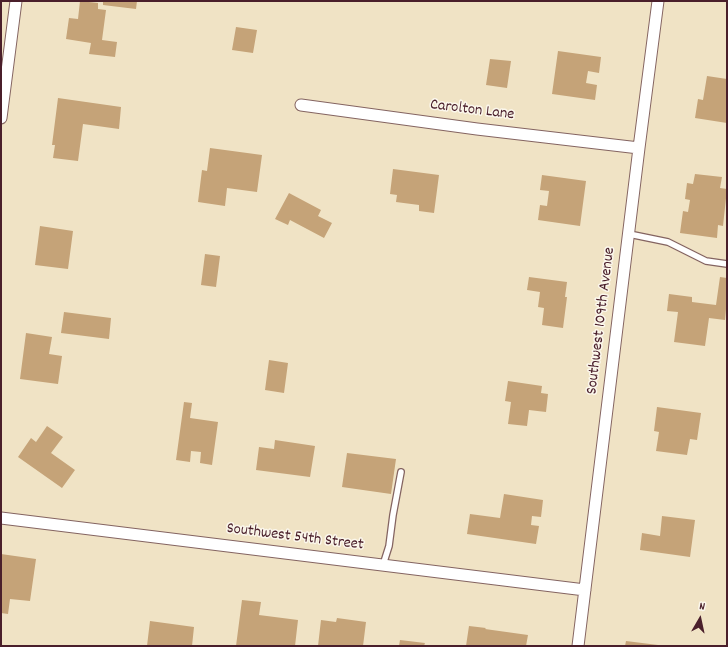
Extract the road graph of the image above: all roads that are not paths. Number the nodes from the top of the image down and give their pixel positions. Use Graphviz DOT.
graph roads {
  1 [pos="16,1"];
  2 [pos="658,1"];
  3 [pos="301,105"];
  4 [pos="1,118"];
  5 [pos="639,148"];
  6 [pos="628,234"];
  7 [pos="727,264"];
  8 [pos="401,472"];
  9 [pos="1,518"];
  10 [pos="384,565"];
  11 [pos="585,590"];
  12 [pos="578,646"];
  1 -- 4 [label="street"];
  2 -- 5 [label="street, Southwest 109th Avenue"];
  3 -- 5 [label="street, Carolton Lane"];
  5 -- 6 [label="street, Southwest 109th Avenue"];
  6 -- 7 [label="lane"];
  6 -- 11 [label="street, Southwest 109th Avenue"];
  8 -- 10 [label="lane"];
  9 -- 10 [label="street, Southwest 54th Street"];
  10 -- 11 [label="street, Southwest 54th Street"];
  11 -- 12 [label="street, Southwest 109th Avenue"];
}
